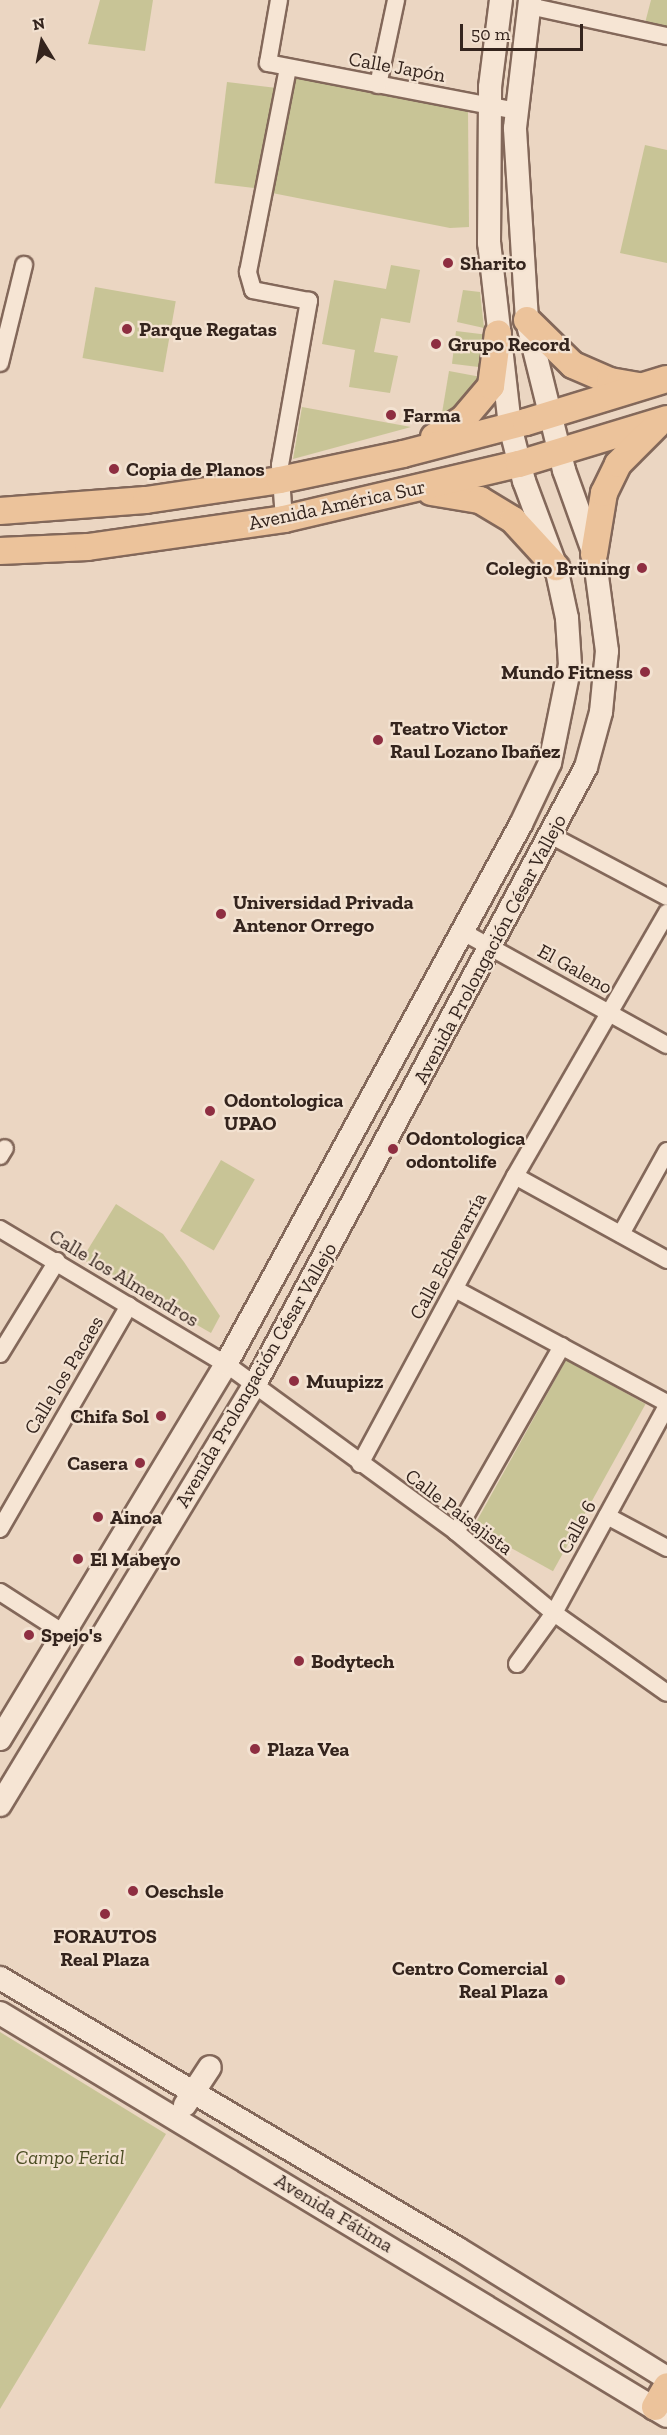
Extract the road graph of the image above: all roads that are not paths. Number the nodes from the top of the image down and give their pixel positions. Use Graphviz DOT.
graph roads {
  1 [pos="279,0"];
  2 [pos="396,0"];
  3 [pos="501,0"];
  4 [pos="530,3"];
  5 [pos="667,36"];
  6 [pos="288,68"];
  7 [pos="378,85"];
  8 [pos="491,105"];
  9 [pos="518,111"];
  10 [pos="24,266"];
  11 [pos="527,320"];
  12 [pos="498,333"];
  13 [pos="0,363"];
  14 [pos="667,379"];
  15 [pos="642,387"];
  16 [pos="549,415"];
  17 [pos="666,420"];
  18 [pos="510,426"];
  19 [pos="559,453"];
  20 [pos="403,454"];
  21 [pos="519,464"];
  22 [pos="280,480"];
  23 [pos="400,493"];
  24 [pos="0,511"];
  25 [pos="284,519"];
  26 [pos="0,551"];
  27 [pos="594,554"];
  28 [pos="556,567"];
  29 [pos="552,836"];
  30 [pos="667,897"];
  31 [pos="667,913"];
  32 [pos="461,931"];
  33 [pos="493,946"];
  34 [pos="608,1011"];
  35 [pos="667,1045"];
  36 [pos="667,1151"];
  37 [pos="516,1176"];
  38 [pos="0,1229"];
  39 [pos="621,1234"];
  40 [pos="667,1260"];
  41 [pos="57,1261"];
  42 [pos="455,1289"];
  43 [pos="129,1306"];
  44 [pos="562,1346"];
  45 [pos="0,1354"];
  46 [pos="226,1364"];
  47 [pos="254,1386"];
  48 [pos="667,1405"];
  49 [pos="196,1415"];
  50 [pos="360,1464"];
  51 [pos="194,1487"];
  52 [pos="138,1509"];
  53 [pos="607,1516"];
  54 [pos="0,1529"];
  55 [pos="165,1531"];
  56 [pos="456,1533"];
  57 [pos="667,1548"];
  58 [pos="0,1592"];
  59 [pos="554,1613"];
  60 [pos="62,1632"];
  61 [pos="517,1664"];
  62 [pos="667,1694"];
  63 [pos="0,1738"];
  64 [pos="0,1805"];
  65 [pos="0,1978"];
  66 [pos="0,2013"];
  67 [pos="210,2067"];
  68 [pos="194,2092"];
  69 [pos="177,2118"];
  70 [pos="457,2248"];
  71 [pos="439,2276"];
  72 [pos="667,2378"];
  73 [pos="663,2403"];
  1 -- 6 [label="street, Calle Japón"];
  2 -- 7 [label="street"];
  3 -- 8 [label="main road, Avenida Prolongación César Vallejo"];
  4 -- 5 [label="street"];
  4 -- 9 [label="main road, Avenida Prolongación César Vallejo"];
  6 -- 7 [label="street, Calle Japón"];
  6 -- 22 [label="street"];
  7 -- 8 [label="street, Calle Japón"];
  8 -- 9 [label="street, Calle Japón"];
  8 -- 12 [label="main road, Avenida Prolongación César Vallejo"];
  9 -- 11 [label="main road, Avenida Prolongación César Vallejo"];
  10 -- 13 [label="street"];
  11 -- 15 [label="main road"];
  11 -- 16 [label="main road, Avenida Prolongación César Vallejo"];
  12 -- 18 [label="main road, Avenida Prolongación César Vallejo"];
  12 -- 20 [label="main road"];
  14 -- 15 [label="main road, Avenida América Sur"];
  15 -- 16 [label="main road, Avenida América Sur"];
  16 -- 18 [label="main road, Avenida América Sur"];
  16 -- 19 [label="main road, Avenida Prolongación César Vallejo"];
  17 -- 19 [label="main road, Avenida América Sur"];
  17 -- 27 [label="main road"];
  18 -- 20 [label="main road, Avenida América Sur"];
  18 -- 21 [label="main road, Avenida Prolongación César Vallejo"];
  19 -- 21 [label="main road, Avenida América Sur"];
  19 -- 27 [label="main road, Avenida Prolongación César Vallejo"];
  20 -- 22 [label="main road, Avenida América Sur"];
  21 -- 23 [label="main road, Avenida América Sur"];
  21 -- 28 [label="main road, Avenida Prolongación César Vallejo"];
  22 -- 24 [label="main road, Avenida América Sur"];
  22 -- 25 [label="street"];
  23 -- 25 [label="main road, Avenida América Sur"];
  23 -- 28 [label="main road"];
  25 -- 26 [label="main road, Avenida América Sur"];
  27 -- 28 [label="main road"];
  27 -- 29 [label="main road, Avenida Prolongación César Vallejo"];
  28 -- 32 [label="main road, Avenida Prolongación César Vallejo"];
  29 -- 30 [label="street"];
  29 -- 33 [label="main road, Avenida Prolongación César Vallejo"];
  31 -- 34 [label="street, Calle Echevarría"];
  32 -- 33 [label="street, El Galeno"];
  32 -- 46 [label="main road, Avenida Prolongación César Vallejo"];
  33 -- 34 [label="street, El Galeno"];
  33 -- 47 [label="main road, Avenida Prolongación César Vallejo"];
  34 -- 35 [label="street, El Galeno"];
  34 -- 37 [label="street, Calle Echevarría"];
  36 -- 39 [label="street"];
  37 -- 39 [label="street"];
  37 -- 42 [label="street, Calle Echevarría"];
  38 -- 41 [label="street, Calle los Almendros"];
  39 -- 40 [label="street"];
  41 -- 43 [label="street, Calle los Almendros"];
  41 -- 45 [label="street"];
  42 -- 44 [label="street"];
  42 -- 50 [label="street, Calle Echevarría"];
  43 -- 46 [label="street, Calle los Almendros"];
  43 -- 54 [label="street, Calle los Pacaes"];
  44 -- 48 [label="street"];
  44 -- 56 [label="street"];
  46 -- 47 [label="street, Calle Paisajista"];
  46 -- 49 [label="main road, Avenida Prolongación César Vallejo"];
  47 -- 50 [label="street, Calle Paisajista"];
  47 -- 51 [label="main road, Avenida Prolongación César Vallejo"];
  48 -- 53 [label="street, Calle 6"];
  49 -- 51 [label="main road"];
  49 -- 52 [label="main road, Avenida Prolongación César Vallejo"];
  50 -- 56 [label="street, Calle Paisajista"];
  51 -- 55 [label="main road, Avenida Prolongación César Vallejo"];
  52 -- 55 [label="main road"];
  52 -- 60 [label="main road, Avenida Prolongación César Vallejo"];
  53 -- 57 [label="street"];
  53 -- 59 [label="street, Calle 6"];
  55 -- 64 [label="main road, Avenida Prolongación César Vallejo"];
  56 -- 59 [label="street, Calle Paisajista"];
  58 -- 60 [label="street"];
  59 -- 61 [label="street, Calle 6"];
  59 -- 62 [label="street, Calle Paisajista"];
  60 -- 63 [label="main road, Avenida Prolongación César Vallejo"];
  65 -- 68 [label="main road, Avenida Fátima"];
  66 -- 69 [label="main road, Avenida Fátima"];
  67 -- 68 [label="main road"];
  68 -- 69 [label="main road"];
  68 -- 70 [label="main road, Avenida Fátima"];
  69 -- 71 [label="main road, Avenida Fátima"];
  70 -- 71 [label="main road"];
  70 -- 72 [label="main road, Avenida Fátima"];
  71 -- 73 [label="main road, Avenida Fátima"];
}
